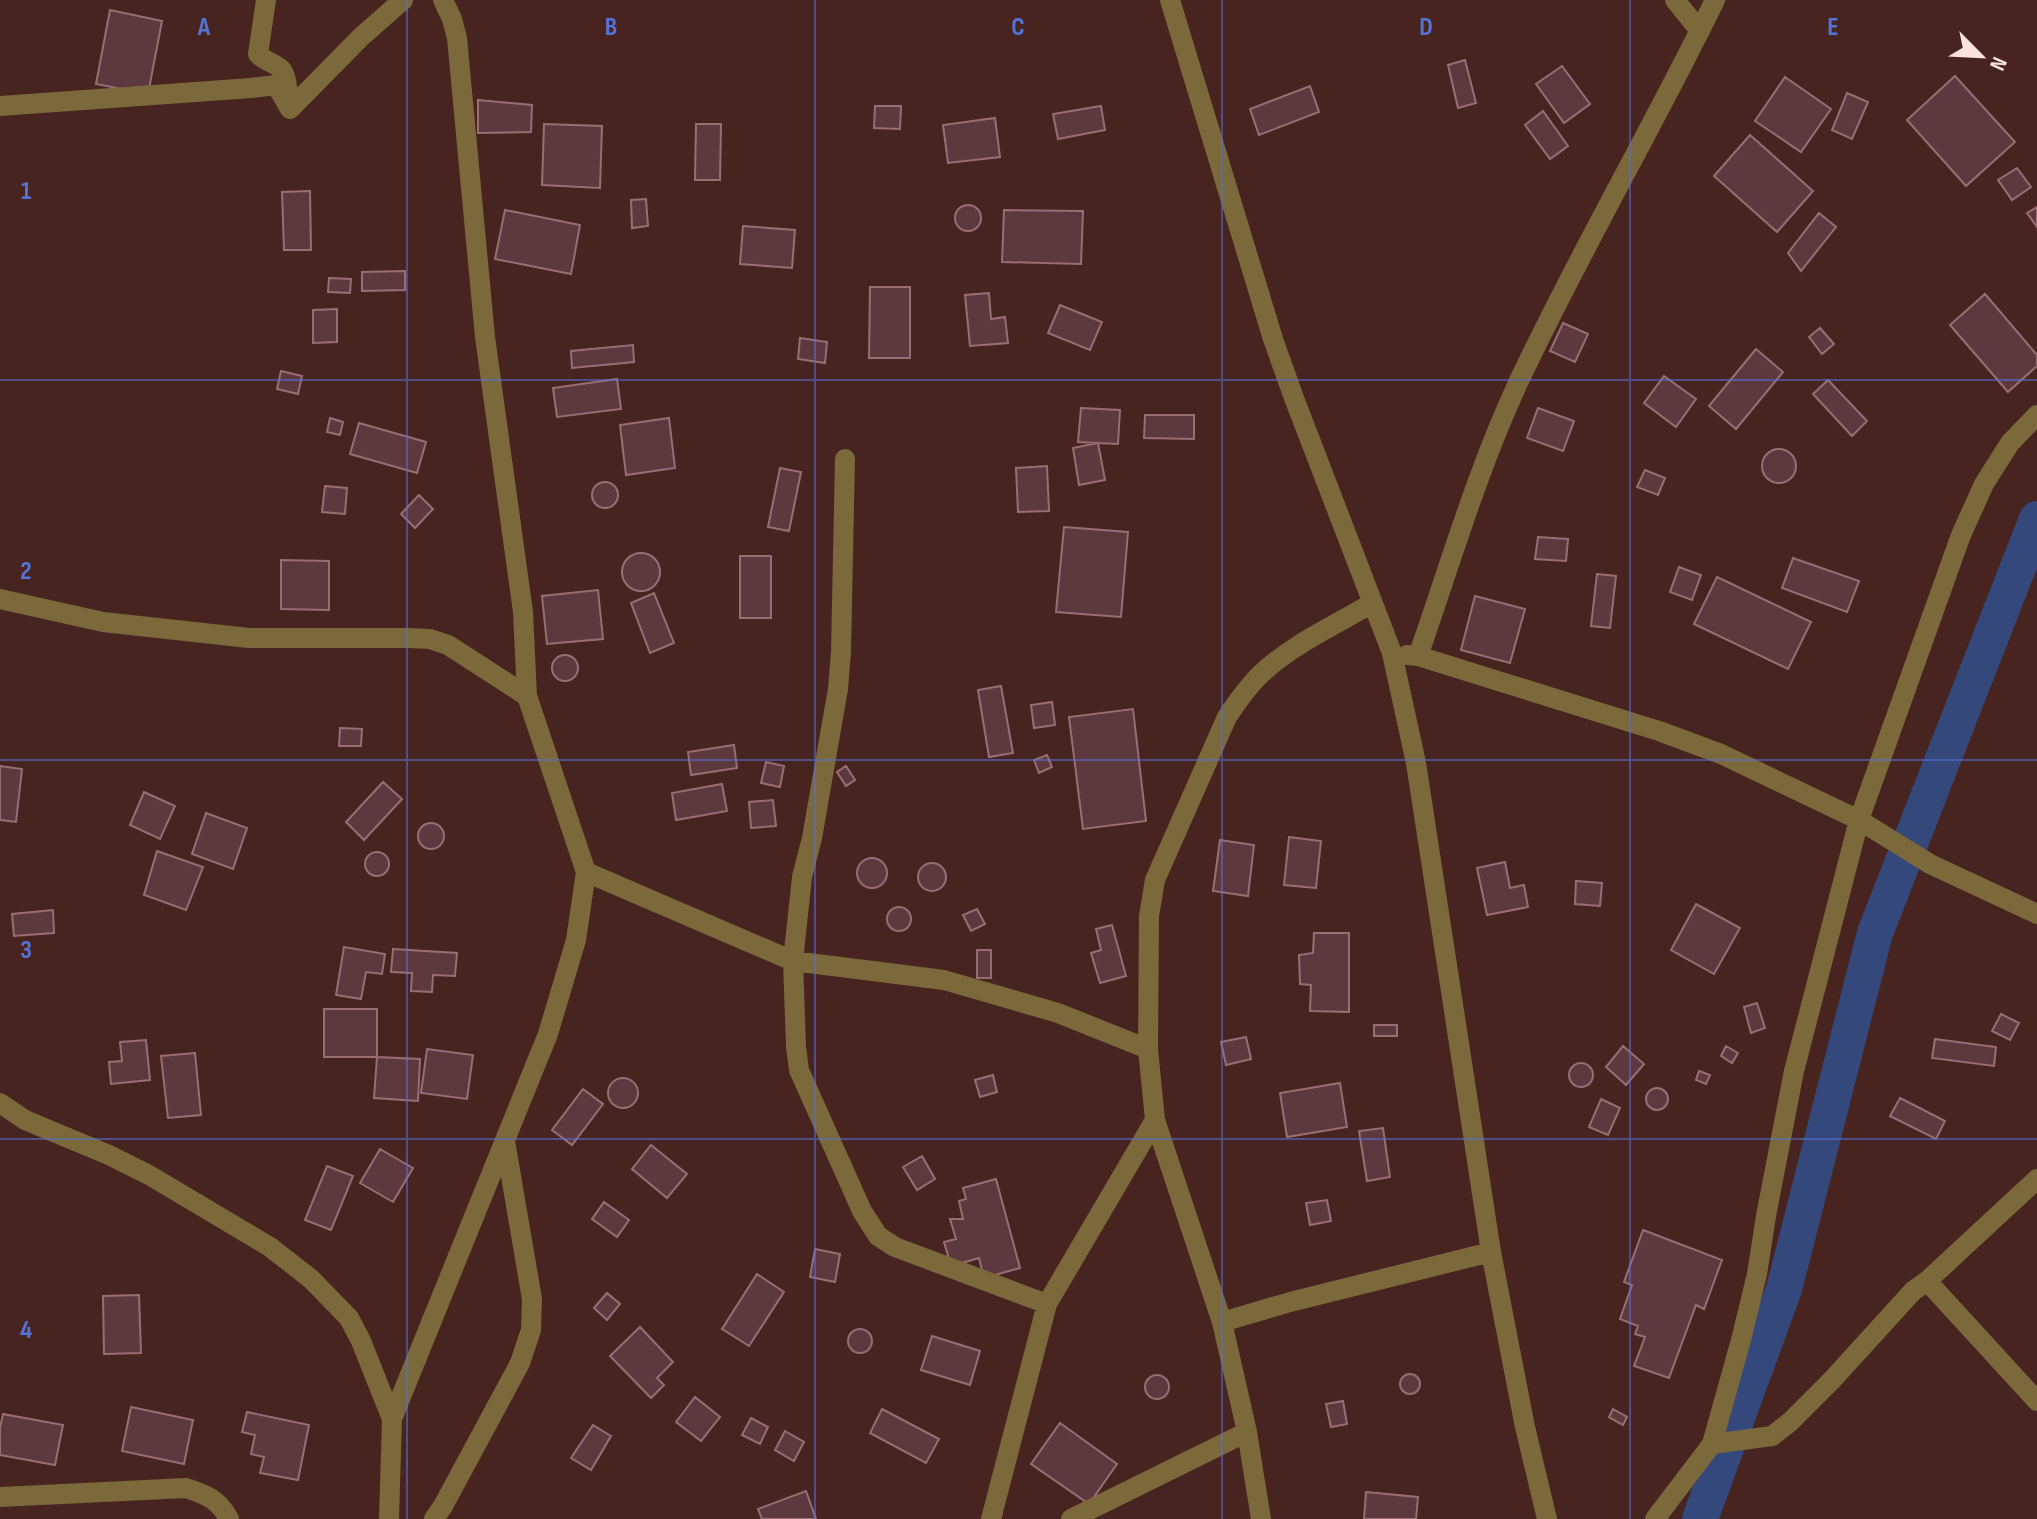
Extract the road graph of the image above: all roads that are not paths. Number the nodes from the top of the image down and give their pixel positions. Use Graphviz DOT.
graph roads {
  1 [pos="266,0"];
  2 [pos="403,0"];
  3 [pos="443,0"];
  4 [pos="1170,0"];
  5 [pos="1675,0"];
  6 [pos="1715,0"];
  7 [pos="1700,31"];
  8 [pos="0,106"];
  9 [pos="290,109"];
  10 [pos="2037,415"];
  11 [pos="845,459"];
  12 [pos="0,599"];
  13 [pos="1372,603"];
  14 [pos="1392,653"];
  15 [pos="1418,656"];
  16 [pos="527,696"];
  17 [pos="1859,820"];
  18 [pos="586,872"];
  19 [pos="2037,914"];
  20 [pos="793,961"];
  21 [pos="1148,1049"];
  22 [pos="0,1103"];
  23 [pos="1155,1120"];
  24 [pos="505,1141"];
  25 [pos="2037,1179"];
  26 [pos="1491,1252"];
  27 [pos="1927,1281"];
  28 [pos="1047,1304"];
  29 [pos="1222,1322"];
  30 [pos="2037,1401"];
  31 [pos="392,1419"];
  32 [pos="1247,1432"];
  33 [pos="1712,1444"];
  34 [pos="0,1497"];
  35 [pos="229,1519"];
  36 [pos="389,1519"];
  37 [pos="434,1519"];
  38 [pos="991,1519"];
  39 [pos="1071,1519"];
  40 [pos="1261,1519"];
  41 [pos="1547,1519"];
  42 [pos="1655,1519"];
  1 -- 9 [label="street"];
  2 -- 9 [label="street"];
  3 -- 16 [label="street"];
  4 -- 13 [label="street"];
  5 -- 7 [label="street"];
  6 -- 7 [label="street"];
  7 -- 15 [label="street"];
  8 -- 9 [label="street"];
  10 -- 17 [label="street"];
  11 -- 20 [label="street"];
  12 -- 16 [label="street"];
  13 -- 14 [label="street"];
  13 -- 21 [label="street"];
  14 -- 15 [label="street"];
  14 -- 26 [label="street"];
  15 -- 17 [label="street"];
  16 -- 18 [label="street"];
  17 -- 19 [label="street"];
  17 -- 33 [label="street"];
  18 -- 20 [label="street"];
  18 -- 24 [label="street"];
  20 -- 21 [label="street"];
  20 -- 28 [label="street"];
  21 -- 23 [label="street"];
  22 -- 31 [label="street"];
  23 -- 28 [label="street"];
  23 -- 29 [label="street"];
  24 -- 31 [label="street"];
  24 -- 37 [label="street"];
  25 -- 27 [label="street"];
  26 -- 29 [label="street"];
  26 -- 41 [label="street"];
  27 -- 30 [label="street"];
  27 -- 33 [label="street"];
  28 -- 38 [label="street"];
  29 -- 32 [label="street"];
  31 -- 36 [label="street"];
  32 -- 39 [label="street"];
  32 -- 40 [label="street"];
  33 -- 42 [label="street"];
  34 -- 35 [label="street"];
}
